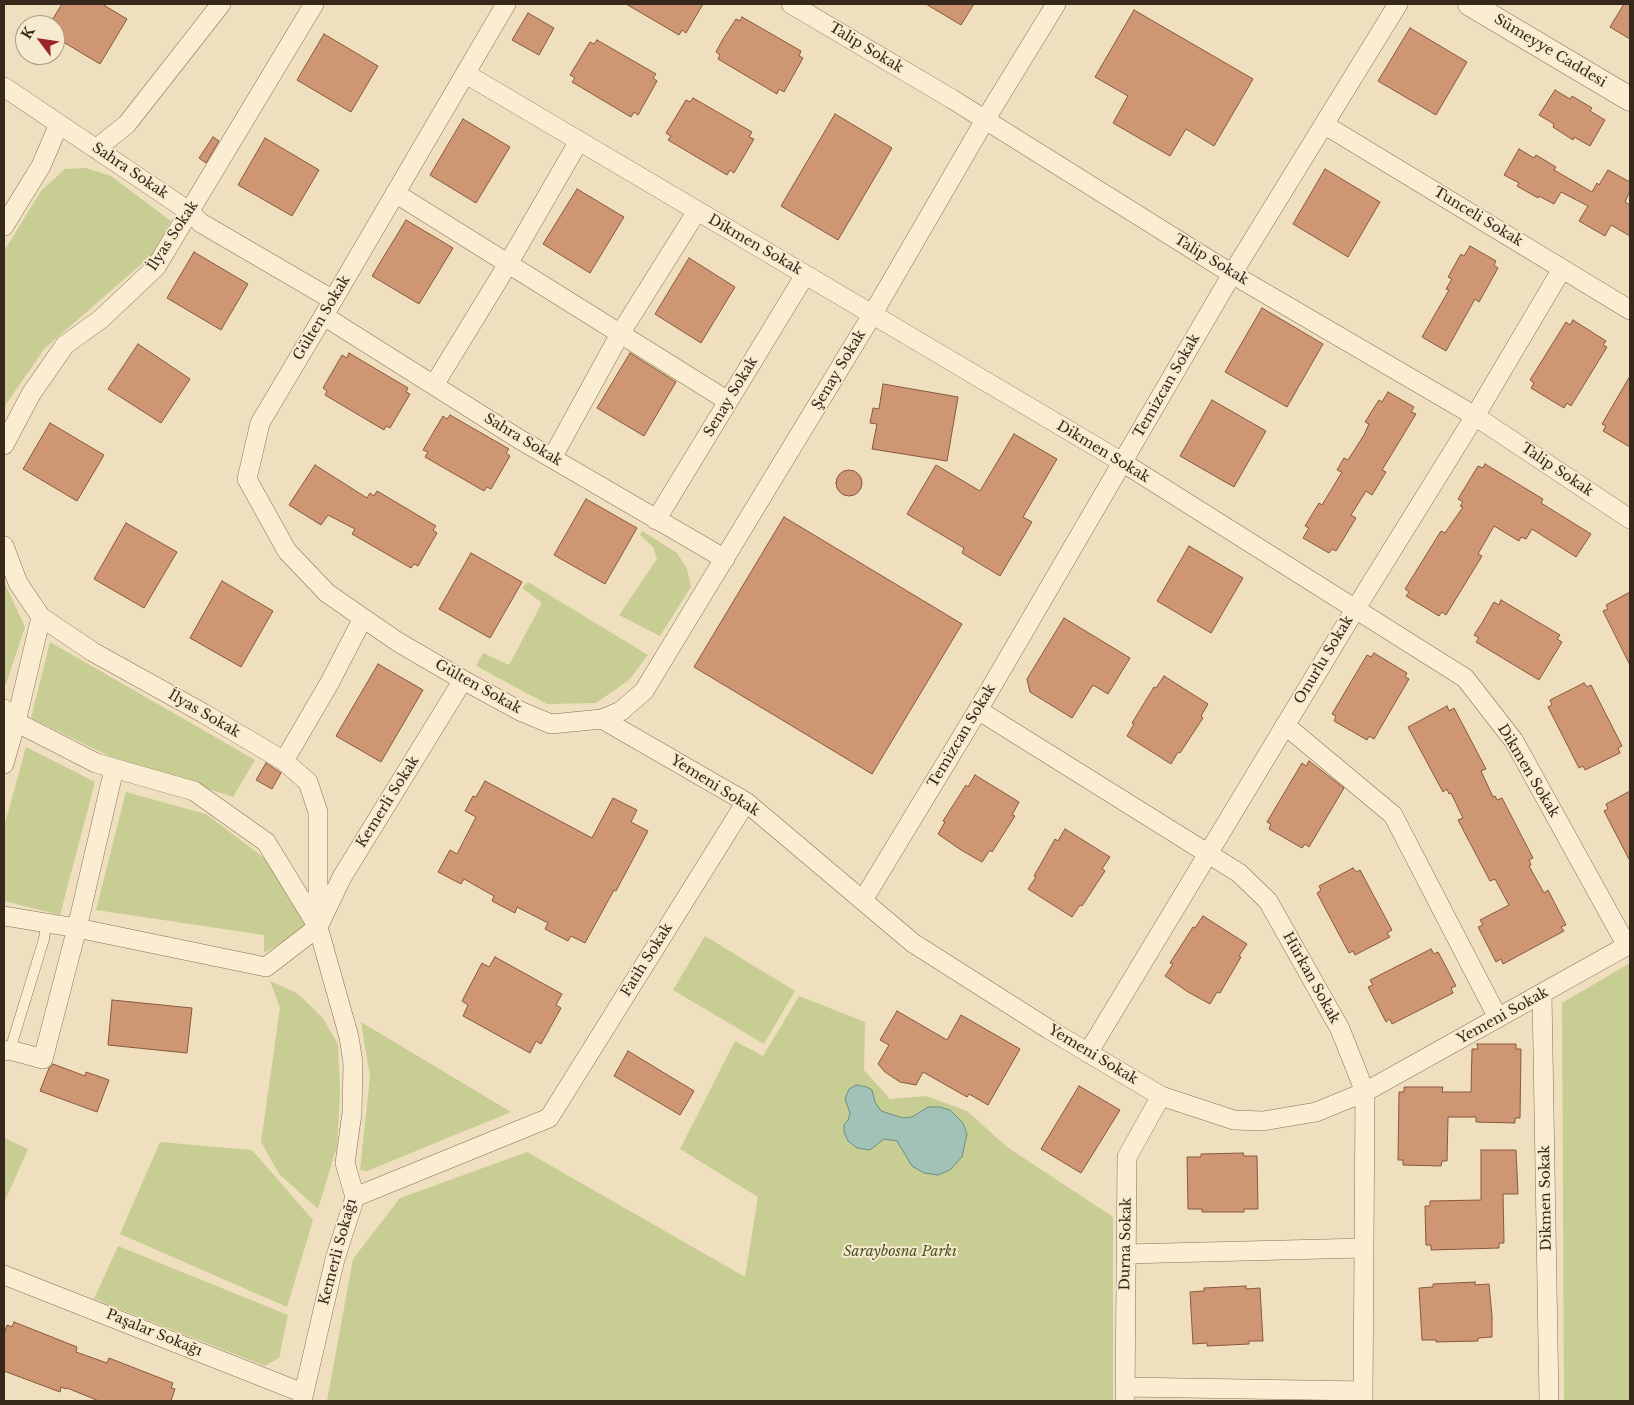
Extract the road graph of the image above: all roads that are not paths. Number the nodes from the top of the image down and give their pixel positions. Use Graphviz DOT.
graph roads {
  1 [pos="220,4"];
  2 [pos="314,4"];
  3 [pos="506,4"];
  4 [pos="791,4"];
  5 [pos="1056,4"];
  6 [pos="1398,4"];
  7 [pos="1470,4"];
  8 [pos="466,74"];
  9 [pos="4,87"];
  10 [pos="1630,99"];
  11 [pos="985,120"];
  12 [pos="59,124"];
  13 [pos="1324,125"];
  14 [pos="579,141"];
  15 [pos="96,148"];
  16 [pos="395,193"];
  17 [pos="697,211"];
  18 [pos="190,212"];
  19 [pos="4,226"];
  20 [pos="508,264"];
  21 [pos="1562,269"];
  22 [pos="805,274"];
  23 [pos="1232,274"];
  24 [pos="328,308"];
  25 [pos="1630,310"];
  26 [pos="872,315"];
  27 [pos="620,334"];
  28 [pos="434,385"];
  29 [pos="728,401"];
  30 [pos="1475,416"];
  31 [pos="4,445"];
  32 [pos="552,458"];
  33 [pos="1122,462"];
  34 [pos="1630,519"];
  35 [pos="656,520"];
  36 [pos="4,546"];
  37 [pos="725,559"];
  38 [pos="1356,608"];
  39 [pos="41,617"];
  40 [pos="364,618"];
  41 [pos="463,680"];
  42 [pos="978,710"];
  43 [pos="10,716"];
  44 [pos="602,719"];
  45 [pos="1285,725"];
  46 [pos="284,761"];
  47 [pos="4,764"];
  48 [pos="114,769"];
  49 [pos="746,802"];
  50 [pos="1208,852"];
  51 [pos="863,900"];
  52 [pos="4,916"];
  53 [pos="46,924"];
  54 [pos="318,927"];
  55 [pos="76,928"];
  56 [pos="1629,945"];
  57 [pos="1542,994"];
  58 [pos="1498,1018"];
  59 [pos="7,1050"];
  60 [pos="1088,1053"];
  61 [pos="1364,1092"];
  62 [pos="1162,1096"];
  63 [pos="355,1197"];
  64 [pos="1363,1248"];
  65 [pos="1126,1254"];
  66 [pos="4,1275"];
  67 [pos="1125,1394"];
  68 [pos="1363,1396"];
  69 [pos="303,1397"];
  70 [pos="1549,1401"];
  1 -- 15 [label="street"];
  2 -- 18 [label="street, İlyas Sokak"];
  3 -- 8 [label="street, Gülten Sokak"];
  4 -- 11 [label="street, Talip Sokak"];
  5 -- 11 [label="street, Şenay Sokak"];
  6 -- 13 [label="street, Temizcan Sokak"];
  7 -- 10 [label="street, Sümeyye Caddesi"];
  8 -- 14 [label="street, Dikmen Sokak"];
  8 -- 16 [label="street, Gülten Sokak"];
  9 -- 12 [label="street, Sahra Sokak"];
  11 -- 23 [label="street, Talip Sokak"];
  11 -- 26 [label="street, Şenay Sokak"];
  12 -- 15 [label="street, Sahra Sokak"];
  12 -- 19 [label="street"];
  13 -- 21 [label="street, Tunceli Sokak"];
  13 -- 23 [label="street, Temizcan Sokak"];
  14 -- 17 [label="street, Dikmen Sokak"];
  14 -- 20 [label="street"];
  15 -- 18 [label="street, Sahra Sokak"];
  16 -- 20 [label="street"];
  16 -- 24 [label="street, Gülten Sokak"];
  17 -- 22 [label="street, Dikmen Sokak"];
  17 -- 27 [label="street"];
  18 -- 24 [label="street, Sahra Sokak"];
  18 -- 31 [label="street, İlyas Sokak"];
  20 -- 27 [label="street"];
  20 -- 28 [label="street"];
  21 -- 25 [label="street, Tunceli Sokak"];
  21 -- 30 [label="street, Onurlu Sokak"];
  22 -- 26 [label="street, Dikmen Sokak"];
  22 -- 29 [label="street, Senay Sokak"];
  23 -- 30 [label="street, Talip Sokak"];
  23 -- 33 [label="street, Temizcan Sokak"];
  24 -- 28 [label="street, Sahra Sokak"];
  24 -- 40 [label="street, Gülten Sokak"];
  26 -- 33 [label="street, Dikmen Sokak"];
  26 -- 37 [label="street, Şenay Sokak"];
  27 -- 29 [label="street"];
  27 -- 32 [label="street"];
  28 -- 32 [label="street, Sahra Sokak"];
  29 -- 35 [label="street, Senay Sokak"];
  30 -- 34 [label="street, Talip Sokak"];
  30 -- 38 [label="street, Onurlu Sokak"];
  32 -- 35 [label="street, Sahra Sokak"];
  33 -- 38 [label="street, Dikmen Sokak"];
  33 -- 42 [label="street, Temizcan Sokak"];
  35 -- 37 [label="street, Sahra Sokak"];
  36 -- 39 [label="street, İlyas Sokak"];
  37 -- 44 [label="street, Şenay Sokak"];
  38 -- 45 [label="street, Onurlu Sokak"];
  38 -- 56 [label="street, Dikmen Sokak"];
  39 -- 43 [label="street"];
  39 -- 46 [label="street, İlyas Sokak"];
  40 -- 41 [label="street, Gülten Sokak"];
  40 -- 46 [label="street"];
  41 -- 44 [label="street, Gülten Sokak"];
  41 -- 54 [label="street, Kemerli Sokak"];
  42 -- 50 [label="street, Hürkan Sokak"];
  42 -- 51 [label="street, Temizcan Sokak"];
  43 -- 47 [label="street"];
  43 -- 48 [label="street"];
  44 -- 49 [label="street, Yemeni Sokak"];
  45 -- 50 [label="street, Onurlu Sokak"];
  45 -- 58 [label="street"];
  46 -- 54 [label="street, İlyas Sokak"];
  48 -- 54 [label="street"];
  48 -- 55 [label="street"];
  49 -- 51 [label="street, Yemeni Sokak"];
  49 -- 63 [label="street, Fatih Sokak"];
  50 -- 60 [label="street, Onurlu Sokak"];
  50 -- 61 [label="street, Hürkan Sokak"];
  51 -- 60 [label="street, Yemeni Sokak"];
  52 -- 53 [label="street"];
  53 -- 55 [label="street"];
  53 -- 59 [label="lane"];
  54 -- 55 [label="street"];
  54 -- 63 [label="street, Kemerli Sokağı"];
  55 -- 59 [label="street"];
  56 -- 57 [label="street, Yemeni Sokak"];
  57 -- 58 [label="street, Yemeni Sokak"];
  57 -- 70 [label="street, Dikmen Sokak"];
  58 -- 61 [label="street, Yemeni Sokak"];
  60 -- 62 [label="street, Yemeni Sokak"];
  61 -- 62 [label="street, Yemeni Sokak"];
  61 -- 64 [label="street, Hürkan Sokak"];
  62 -- 65 [label="street, Durna Sokak"];
  63 -- 69 [label="street, Kemerli Sokağı"];
  64 -- 65 [label="street"];
  64 -- 68 [label="street, Hürkan Sokak"];
  65 -- 67 [label="street, Durna Sokak"];
  66 -- 69 [label="street, Paşalar Sokağı"];
  67 -- 68 [label="street"];
}
